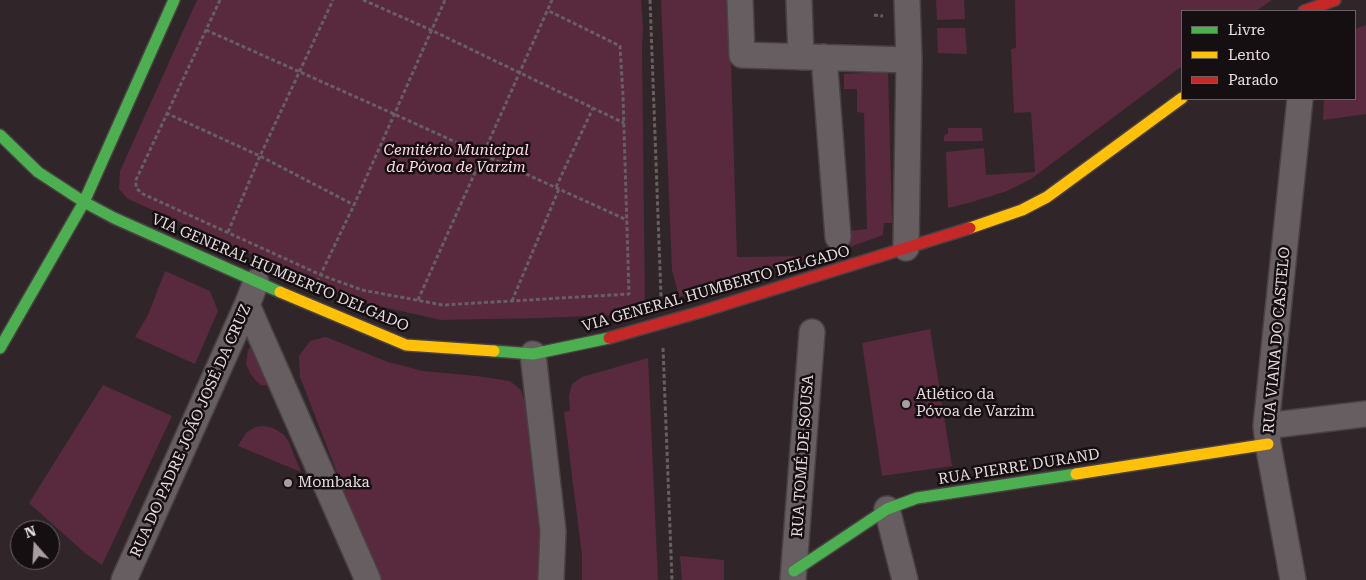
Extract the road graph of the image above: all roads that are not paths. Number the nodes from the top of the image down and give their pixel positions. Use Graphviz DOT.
graph roads {
  1 [pos="174,0"];
  2 [pos="740,0"];
  3 [pos="799,0"];
  4 [pos="907,0"];
  5 [pos="1335,0"];
  6 [pos="1307,10"];
  7 [pos="813,57"];
  8 [pos="909,60"];
  9 [pos="1181,99"];
  10 [pos="1300,100"];
  11 [pos="0,135"];
  12 [pos="84,202"];
  13 [pos="838,237"];
  14 [pos="906,248"];
  15 [pos="256,282"];
  16 [pos="247,305"];
  17 [pos="812,332"];
  18 [pos="0,348"];
  19 [pos="533,354"];
  20 [pos="1366,414"];
  21 [pos="1267,435"];
  22 [pos="887,509"];
  23 [pos="794,575"];
  24 [pos="124,580"];
  25 [pos="368,580"];
  26 [pos="551,580"];
  27 [pos="905,580"];
  28 [pos="1293,580"];
  1 -- 12 [label="main road"];
  2 -- 7 [label="street"];
  3 -- 7 [label="street"];
  4 -- 8 [label="street"];
  5 -- 6 [label="main road"];
  7 -- 8 [label="street"];
  7 -- 13 [label="street"];
  8 -- 14 [label="street"];
  9 -- 14 [label="main road, VIA GENERAL HUMBERTO DELGADO"];
  10 -- 21 [label="street, RUA VIANA DO CASTELO"];
  11 -- 12 [label="main road, VIA GENERAL HUMBERTO DELGADO"];
  12 -- 15 [label="main road, VIA GENERAL HUMBERTO DELGADO"];
  12 -- 18 [label="main road"];
  14 -- 19 [label="main road, VIA GENERAL HUMBERTO DELGADO, bridge"];
  15 -- 16 [label="street, RUA DO PADRE JOÃO JOSÉ DA CRUZ"];
  15 -- 19 [label="main road, VIA GENERAL HUMBERTO DELGADO"];
  16 -- 24 [label="street, RUA DO PADRE JOÃO JOSÉ DA CRUZ"];
  16 -- 25 [label="street"];
  17 -- 23 [label="street, RUA TOMÉ DE SOUSA"];
  19 -- 26 [label="street"];
  20 -- 21 [label="street"];
  21 -- 22 [label="main road, RUA PIERRE DURAND"];
  21 -- 28 [label="street, RUA VIANA DO CASTELO"];
  22 -- 23 [label="main road, RUA PIERRE DURAND"];
  22 -- 27 [label="street"];
}
